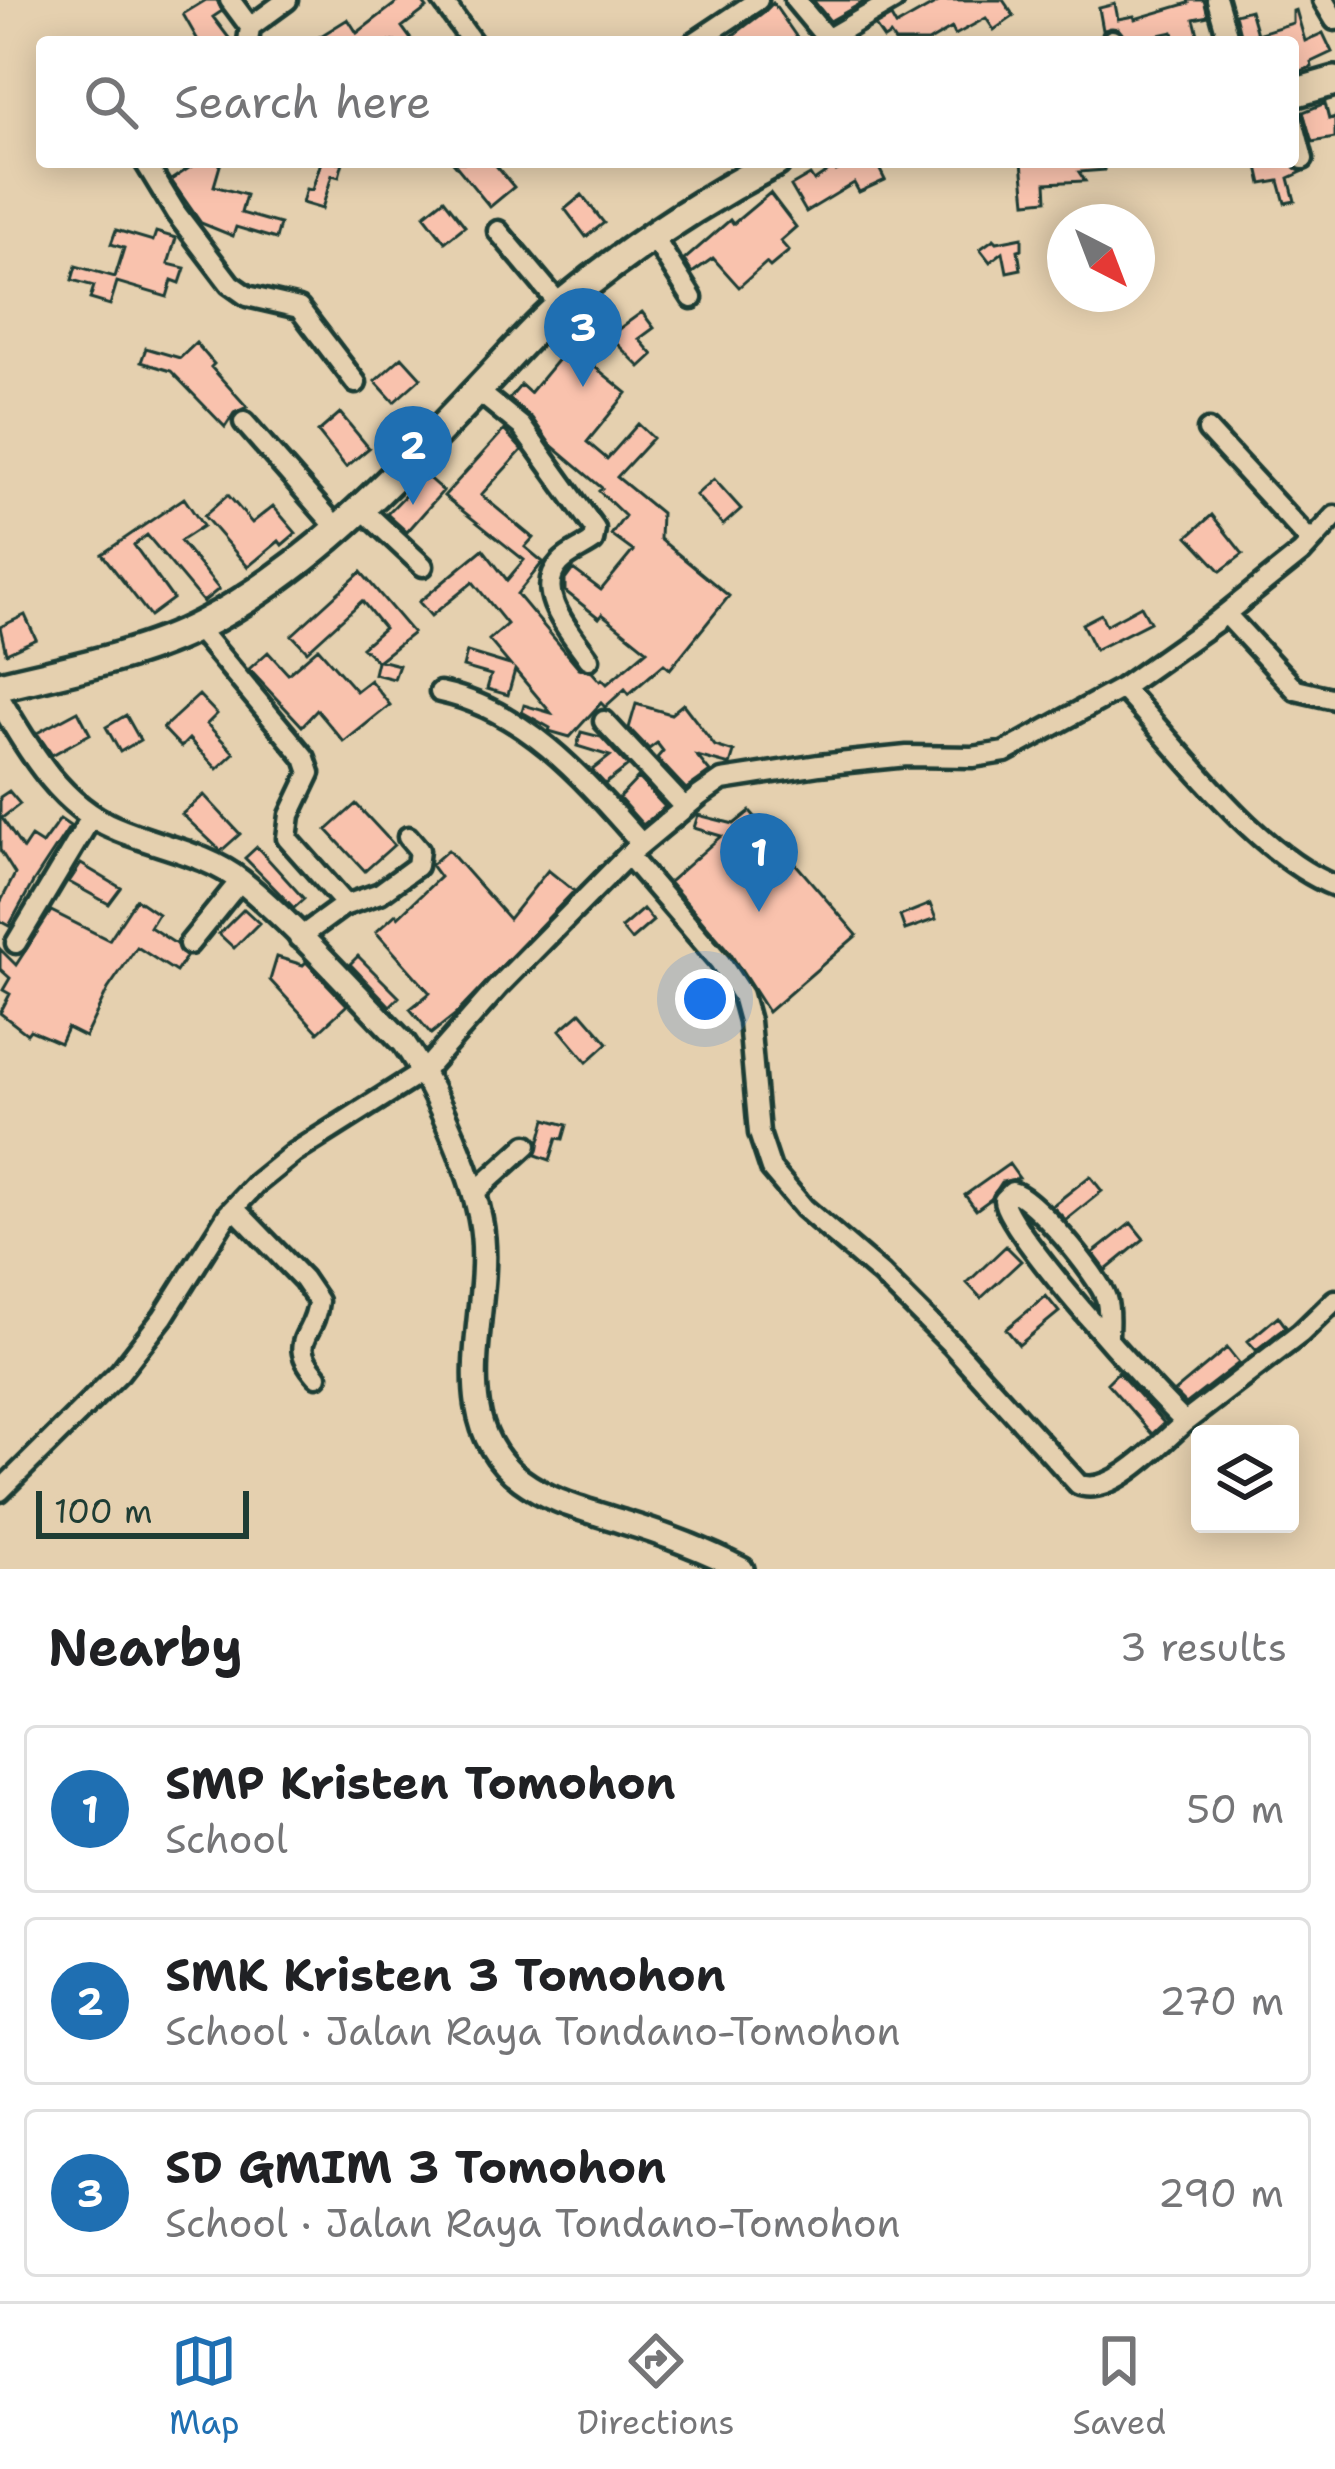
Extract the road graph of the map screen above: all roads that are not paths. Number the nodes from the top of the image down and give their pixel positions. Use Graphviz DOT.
graph roads {
  1 [pos="230,0"];
  2 [pos="287,0"];
  3 [pos="442,0"];
  4 [pos="758,0"];
  5 [pos="795,0"];
  6 [pos="894,0"];
  7 [pos="1217,0"];
  8 [pos="1324,0"];
  9 [pos="1335,20"];
  10 [pos="249,35"];
  11 [pos="468,36"];
  12 [pos="704,36"];
  13 [pos="826,36"];
  14 [pos="836,36"];
  15 [pos="1227,36"];
  16 [pos="1335,81"];
  17 [pos="1299,91"];
  18 [pos="1299,144"];
  19 [pos="1303,159"];
  20 [pos="149,168"];
  21 [pos="766,168"];
  22 [pos="498,231"];
  23 [pos="654,238"];
  24 [pos="692,298"];
  25 [pos="560,305"];
  26 [pos="356,383"];
  27 [pos="478,391"];
  28 [pos="244,422"];
  29 [pos="1208,430"];
  30 [pos="361,508"];
  31 [pos="1335,516"];
  32 [pos="338,529"];
  33 [pos="1311,542"];
  34 [pos="423,566"];
  35 [pos="1226,614"];
  36 [pos="197,628"];
  37 [pos="589,659"];
  38 [pos="0,686"];
  39 [pos="1122,688"];
  40 [pos="440,692"];
  41 [pos="1335,699"];
  42 [pos="0,701"];
  43 [pos="604,721"];
  44 [pos="684,808"];
  45 [pos="92,816"];
  46 [pos="408,837"];
  47 [pos="634,849"];
  48 [pos="240,880"];
  49 [pos="1335,886"];
  50 [pos="343,906"];
  51 [pos="299,938"];
  52 [pos="16,943"];
  53 [pos="189,944"];
  54 [pos="424,1071"];
  55 [pos="527,1145"];
  56 [pos="473,1194"];
  57 [pos="234,1208"];
  58 [pos="1335,1300"];
  59 [pos="1108,1337"];
  60 [pos="316,1376"];
  61 [pos="1185,1422"];
  62 [pos="0,1491"];
  63 [pos="742,1569"];
  1 -- 10 [label="street"];
  2 -- 10 [label="street"];
  3 -- 11 [label="street"];
  4 -- 12 [label="street"];
  5 -- 13 [label="street"];
  6 -- 14 [label="street"];
  7 -- 15 [label="street"];
  8 -- 9 [label="street"];
  16 -- 17 [label="highway"];
  18 -- 19 [label="street"];
  20 -- 26 [label="street"];
  21 -- 23 [label="highway"];
  22 -- 25 [label="street"];
  23 -- 24 [label="street"];
  23 -- 25 [label="highway"];
  25 -- 27 [label="highway"];
  27 -- 30 [label="highway"];
  27 -- 37 [label="street"];
  28 -- 32 [label="street"];
  29 -- 33 [label="street"];
  30 -- 32 [label="highway"];
  30 -- 34 [label="street"];
  31 -- 33 [label="street"];
  32 -- 36 [label="highway"];
  33 -- 35 [label="street"];
  35 -- 39 [label="street"];
  35 -- 41 [label="street"];
  36 -- 38 [label="highway"];
  36 -- 50 [label="street"];
  39 -- 44 [label="street"];
  39 -- 49 [label="street"];
  40 -- 47 [label="street"];
  42 -- 45 [label="main road"];
  43 -- 44 [label="street"];
  44 -- 47 [label="street"];
  45 -- 48 [label="main road"];
  45 -- 52 [label="street"];
  46 -- 50 [label="street"];
  47 -- 54 [label="street"];
  47 -- 61 [label="street"];
  48 -- 51 [label="main road"];
  48 -- 53 [label="street"];
  50 -- 51 [label="street"];
  51 -- 54 [label="main road"];
  54 -- 56 [label="main road"];
  54 -- 57 [label="street"];
  55 -- 56 [label="street"];
  56 -- 63 [label="main road"];
  57 -- 60 [label="street"];
  57 -- 62 [label="street"];
  58 -- 61 [label="street"];
  59 -- 59 [label="street"];
  59 -- 61 [label="street"];
}
